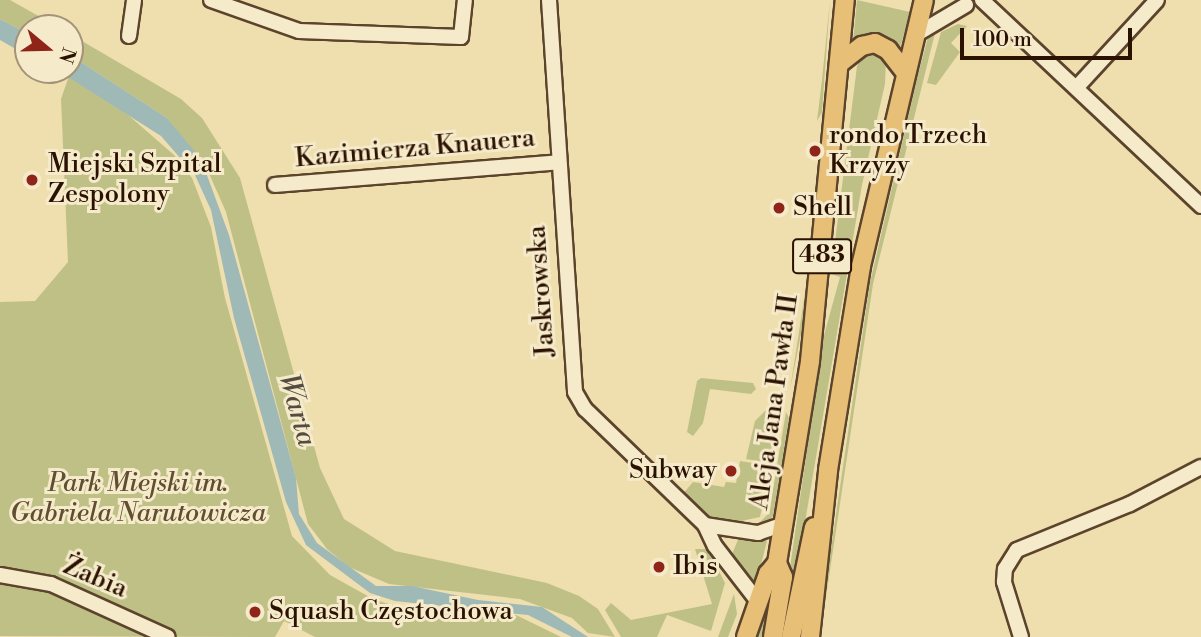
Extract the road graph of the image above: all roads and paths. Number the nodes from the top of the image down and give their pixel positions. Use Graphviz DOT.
graph roads {
  1 [pos="134,0"];
  2 [pos="211,0"];
  3 [pos="465,0"];
  4 [pos="549,0"];
  5 [pos="845,0"];
  6 [pos="924,0"];
  7 [pos="1157,0"];
  8 [pos="959,2"];
  9 [pos="983,2"];
  10 [pos="917,34"];
  11 [pos="129,36"];
  12 [pos="839,63"];
  13 [pos="906,73"];
  14 [pos="1077,88"];
  15 [pos="558,162"];
  16 [pos="275,185"];
  17 [pos="1201,206"];
  18 [pos="1201,467"];
  19 [pos="828,470"];
  20 [pos="784,524"];
  21 [pos="705,525"];
  22 [pos="777,563"];
  23 [pos="0,575"];
  24 [pos="760,603"];
  25 [pos="168,637"];
  26 [pos="746,637"];
  27 [pos="773,637"];
  28 [pos="791,637"];
  29 [pos="810,637"];
  30 [pos="1021,637"];
  1 -- 11 [label="street"];
  2 -- 3 [label="street"];
  4 -- 15 [label="street, Jaskrowska"];
  5 -- 12 [label="main road, Aleja Jana Pawła II / 483"];
  6 -- 10 [label="main road, 483"];
  7 -- 14 [label="street"];
  8 -- 9 [label="street"];
  8 -- 10 [label="street"];
  9 -- 14 [label="street"];
  10 -- 13 [label="main road, 483"];
  12 -- 13 [label="main road"];
  12 -- 20 [label="main road, Aleja Jana Pawła II / 483"];
  13 -- 19 [label="main road, 483"];
  14 -- 17 [label="street"];
  15 -- 16 [label="street, Kazimierza Knauera"];
  15 -- 21 [label="street, Jaskrowska"];
  18 -- 30 [label="street"];
  19 -- 28 [label="main road, 483"];
  19 -- 29 [label="main road, 483"];
  20 -- 21 [label="street"];
  20 -- 22 [label="main road, Aleja Jana Pawła II / 483"];
  21 -- 24 [label="street, Jaskrowska"];
  22 -- 24 [label="main road, Aleja Jana Pawła II / 483"];
  22 -- 27 [label="main road"];
  23 -- 25 [label="street, Żabia"];
  24 -- 26 [label="main road, Aleja Jana Pawła II / 483"];
}
